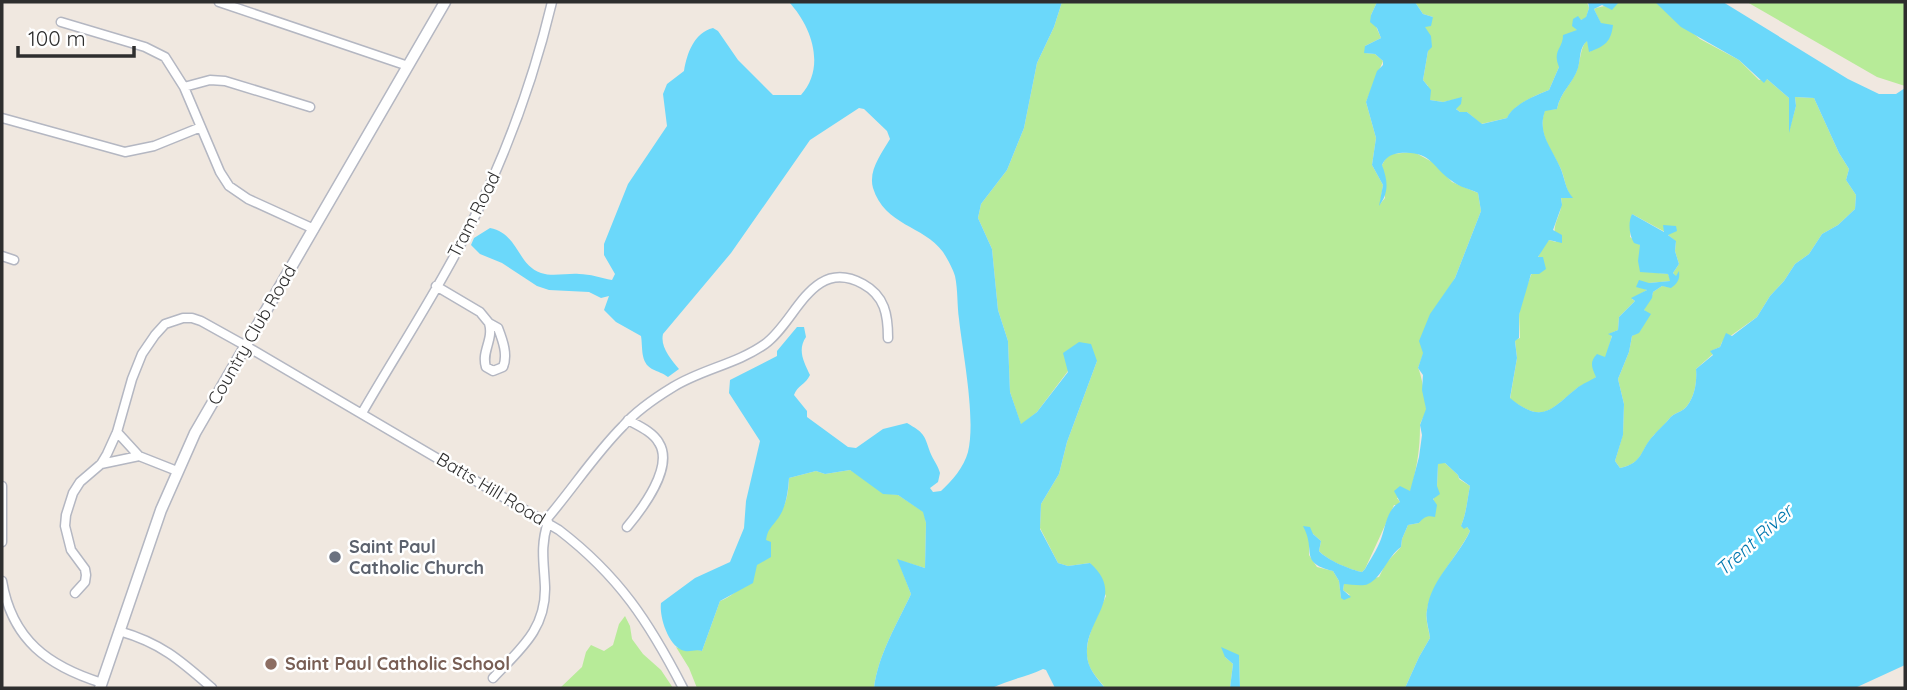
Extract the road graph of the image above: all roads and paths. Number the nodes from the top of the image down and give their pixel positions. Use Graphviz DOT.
graph roads {
  1 [pos="219,2"];
  2 [pos="445,2"];
  3 [pos="552,2"];
  4 [pos="61,22"];
  5 [pos="408,66"];
  6 [pos="184,87"];
  7 [pos="310,107"];
  8 [pos="2,118"];
  9 [pos="201,127"];
  10 [pos="314,229"];
  11 [pos="2,256"];
  12 [pos="14,260"];
  13 [pos="436,286"];
  14 [pos="489,323"];
  15 [pos="888,338"];
  16 [pos="246,346"];
  17 [pos="362,412"];
  18 [pos="628,420"];
  19 [pos="117,432"];
  20 [pos="139,456"];
  21 [pos="101,464"];
  22 [pos="177,471"];
  23 [pos="2,486"];
  24 [pos="547,522"];
  25 [pos="627,527"];
  26 [pos="2,539"];
  27 [pos="2,581"];
  28 [pos="75,593"];
  29 [pos="119,631"];
  30 [pos="493,678"];
  31 [pos="101,686"];
  32 [pos="212,688"];
  33 [pos="683,688"];
  1 -- 5 [label="street"];
  2 -- 5 [label="street, Country Club Road"];
  3 -- 13 [label="street, Tram Road"];
  4 -- 6 [label="street"];
  5 -- 10 [label="street, Country Club Road"];
  6 -- 7 [label="street"];
  6 -- 9 [label="street"];
  8 -- 9 [label="street"];
  9 -- 10 [label="street"];
  10 -- 16 [label="street, Country Club Road"];
  11 -- 12 [label="street"];
  13 -- 14 [label="street"];
  13 -- 17 [label="street, Tram Road"];
  14 -- 14 [label="street"];
  15 -- 18 [label="street"];
  16 -- 17 [label="street, Batts Hill Road"];
  16 -- 19 [label="street, Batts Hill Road"];
  16 -- 22 [label="street, Country Club Road"];
  17 -- 24 [label="street, Batts Hill Road"];
  18 -- 24 [label="street"];
  18 -- 25 [label="street"];
  19 -- 20 [label="street"];
  19 -- 21 [label="street, Batts Hill Road"];
  20 -- 21 [label="street"];
  20 -- 22 [label="street"];
  21 -- 28 [label="street"];
  22 -- 29 [label="street, Country Club Road"];
  23 -- 26 [label="street"];
  24 -- 30 [label="street"];
  24 -- 33 [label="street, Batts Hill Road"];
  27 -- 31 [label="street"];
  29 -- 31 [label="street, Country Club Road"];
  29 -- 32 [label="street"];
}
